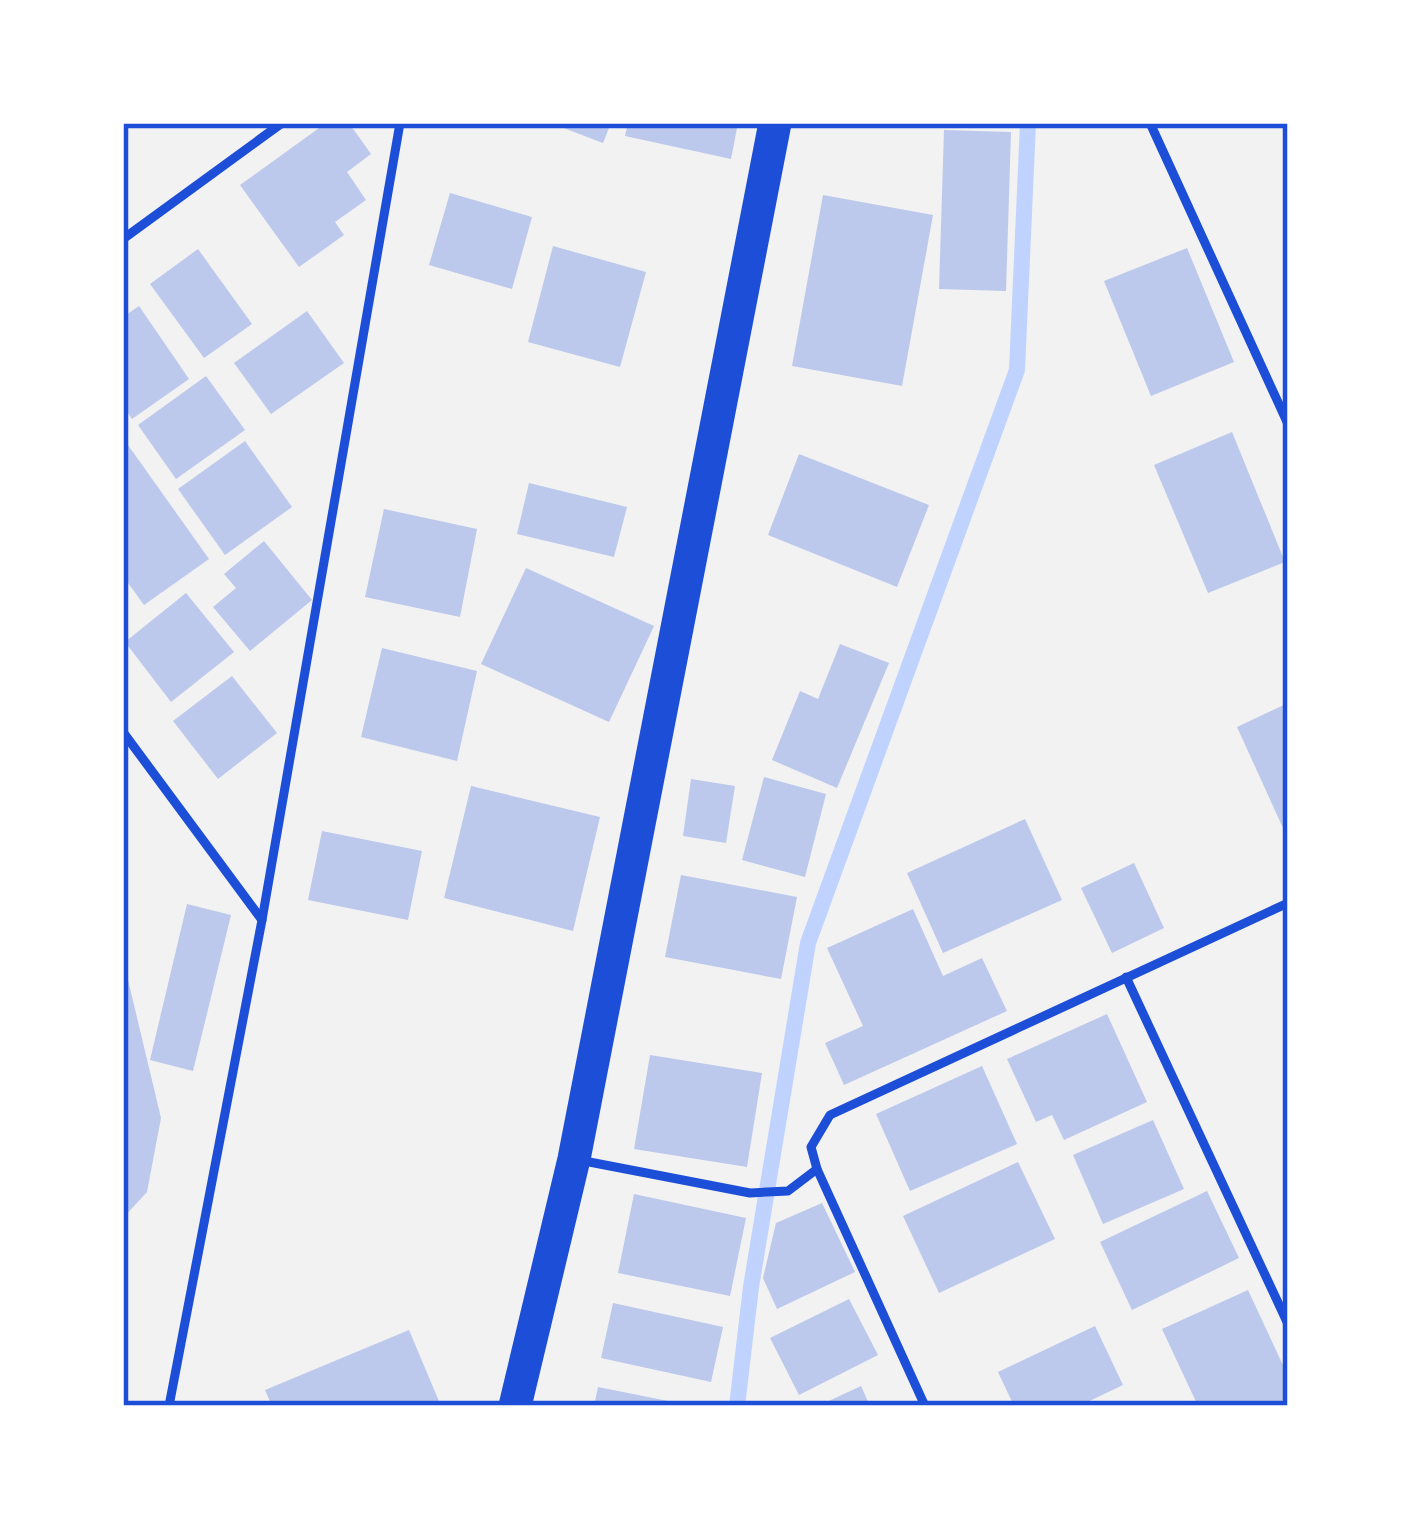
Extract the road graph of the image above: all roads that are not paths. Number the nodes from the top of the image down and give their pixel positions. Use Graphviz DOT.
graph roads {
  1 [pos="282,123"];
  2 [pos="400,123"];
  3 [pos="775,123"];
  4 [pos="1150,123"];
  5 [pos="123,239"];
  6 [pos="1288,424"];
  7 [pos="123,732"];
  8 [pos="1288,903"];
  9 [pos="262,920"];
  10 [pos="1126,977"];
  11 [pos="574,1159"];
  12 [pos="817,1169"];
  13 [pos="1288,1324"];
  14 [pos="169,1406"];
  15 [pos="515,1406"];
  16 [pos="925,1406"];
  1 -- 5 [label="lane"];
  2 -- 9 [label="lane"];
  3 -- 11 [label="highway"];
  4 -- 6 [label="lane"];
  7 -- 9 [label="lane"];
  8 -- 10 [label="lane"];
  9 -- 14 [label="lane"];
  10 -- 12 [label="lane"];
  10 -- 13 [label="lane"];
  11 -- 12 [label="lane"];
  11 -- 15 [label="highway"];
  12 -- 16 [label="lane"];
}
